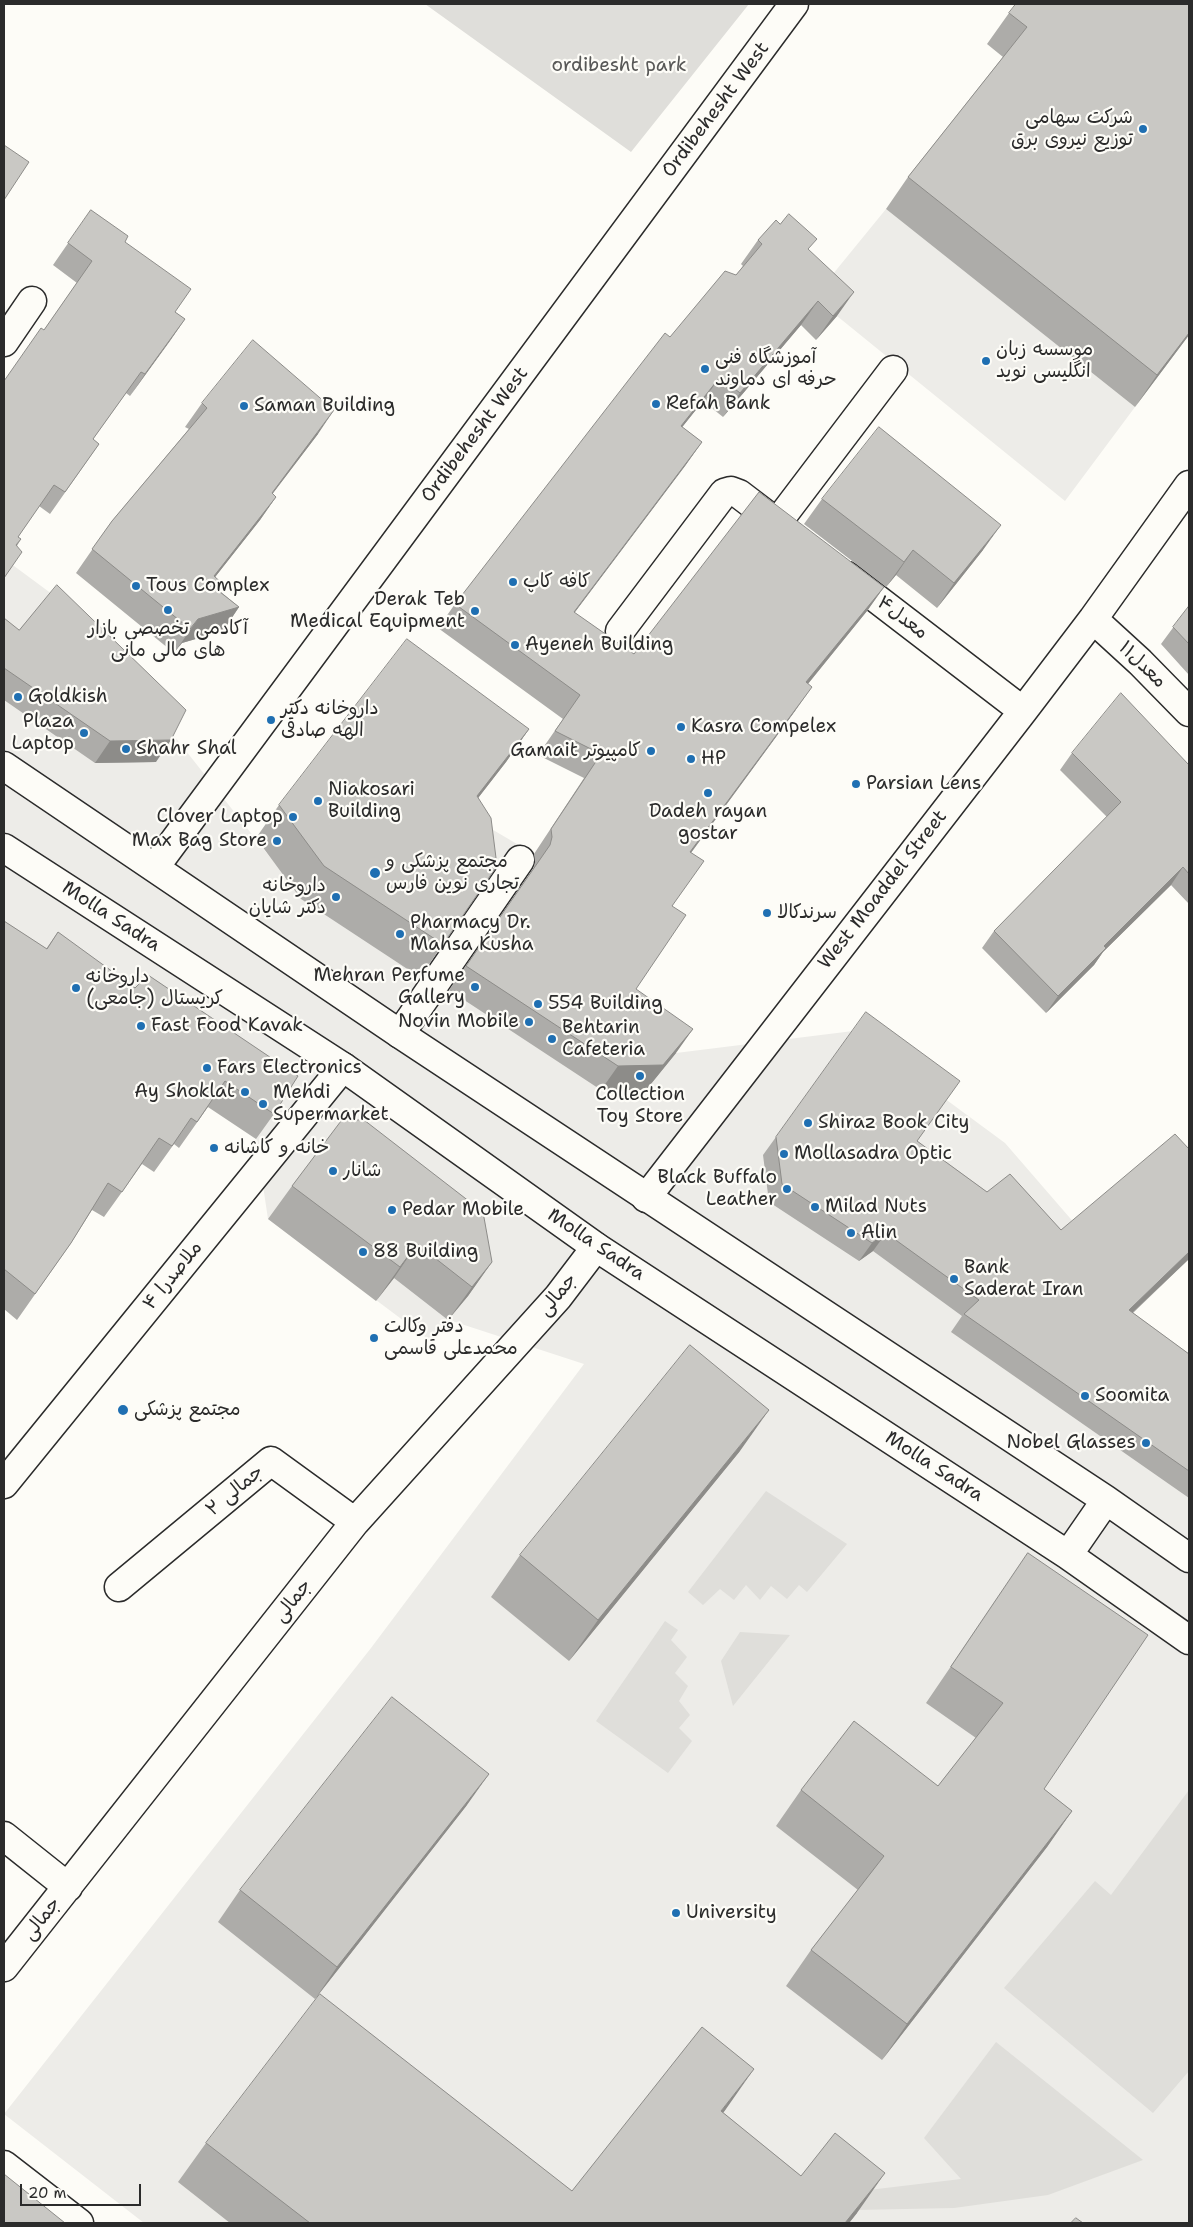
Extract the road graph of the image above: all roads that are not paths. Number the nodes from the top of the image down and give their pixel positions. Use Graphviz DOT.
graph roads {
  1 [pos="794,4"];
  2 [pos="32,301"];
  3 [pos="4,342"];
  4 [pos="893,370"];
  5 [pos="1189,485"];
  6 [pos="777,523"];
  7 [pos="801,541"];
  8 [pos="825,559"];
  9 [pos="1093,619"];
  10 [pos="620,631"];
  11 [pos="1023,710"];
  12 [pos="1189,712"];
  13 [pos="4,766"];
  14 [pos="4,848"];
  15 [pos="520,860"];
  16 [pos="155,867"];
  17 [pos="400,1034"];
  18 [pos="343,1067"];
  19 [pos="646,1198"];
  20 [pos="596,1246"];
  21 [pos="4,1484"];
  22 [pos="1106,1500"];
  23 [pos="355,1522"];
  24 [pos="1068,1555"];
  25 [pos="1189,1558"];
  26 [pos="119,1587"];
  27 [pos="1189,1640"];
  28 [pos="4,1836"];
  29 [pos="68,1886"];
  30 [pos="4,1968"];
  31 [pos="4,2165"];
  32 [pos="79,2223"];
  1 -- 16 [label="street, Ordibehesht West"];
  2 -- 3 [label="street"];
  4 -- 6 [label="street"];
  5 -- 9 [label="street, West Moaddel Street"];
  6 -- 7 [label="street"];
  6 -- 10 [label="street"];
  8 -- 11 [label="street, معدل۴"];
  9 -- 11 [label="street, West Moaddel Street"];
  9 -- 12 [label="street, معدل۱۱"];
  11 -- 19 [label="street, West Moaddel Street"];
  13 -- 16 [label="street"];
  14 -- 18 [label="street, Molla Sadra"];
  15 -- 17 [label="street"];
  16 -- 17 [label="street"];
  17 -- 19 [label="street"];
  18 -- 20 [label="street, Molla Sadra"];
  18 -- 21 [label="street, ۴ ملاصدرا"];
  19 -- 22 [label="street"];
  20 -- 23 [label="street, جمالی"];
  20 -- 24 [label="street, Molla Sadra"];
  22 -- 24 [label="street"];
  22 -- 25 [label="street"];
  23 -- 26 [label="street, ۲ جمالی"];
  23 -- 29 [label="street, جمالی"];
  24 -- 27 [label="street, Molla Sadra"];
  28 -- 29 [label="street"];
  29 -- 30 [label="street, جمالی"];
  31 -- 32 [label="street"];
}
